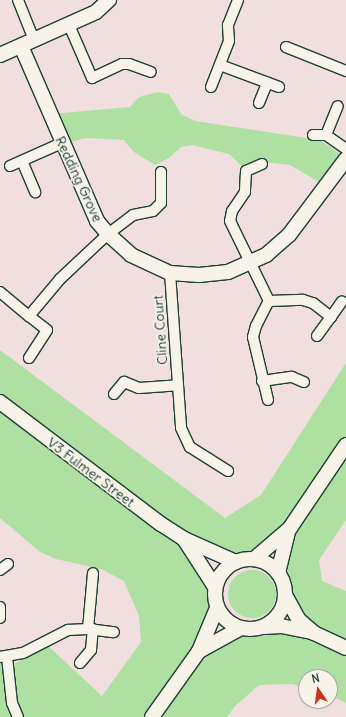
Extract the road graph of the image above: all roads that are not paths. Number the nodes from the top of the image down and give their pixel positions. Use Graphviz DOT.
graph roads {
  1 [pos="18,0"];
  2 [pos="109,0"];
  3 [pos="238,0"];
  4 [pos="69,25"];
  5 [pos="34,40"];
  6 [pos="21,46"];
  7 [pos="286,47"];
  8 [pos="0,55"];
  9 [pos="220,65"];
  10 [pos="346,71"];
  11 [pos="151,72"];
  12 [pos="267,83"];
  13 [pos="211,87"];
  14 [pos="278,87"];
  15 [pos="259,103"];
  16 [pos="338,106"];
  17 [pos="313,135"];
  18 [pos="326,135"];
  19 [pos="62,143"];
  20 [pos="346,149"];
  21 [pos="346,159"];
  22 [pos="22,161"];
  23 [pos="262,164"];
  24 [pos="10,166"];
  25 [pos="161,172"];
  26 [pos="35,192"];
  27 [pos="108,234"];
  28 [pos="250,264"];
  29 [pos="170,273"];
  30 [pos="0,292"];
  31 [pos="269,301"];
  32 [pos="342,301"];
  33 [pos="29,316"];
  34 [pos="331,317"];
  35 [pos="317,336"];
  36 [pos="29,358"];
  37 [pos="262,382"];
  38 [pos="304,382"];
  39 [pos="178,385"];
  40 [pos="114,394"];
  41 [pos="268,400"];
  42 [pos="0,402"];
  43 [pos="346,445"];
  44 [pos="228,471"];
  45 [pos="290,528"];
  46 [pos="184,539"];
  47 [pos="254,559"];
  48 [pos="236,562"];
  49 [pos="93,573"];
  50 [pos="278,573"];
  51 [pos="216,587"];
  52 [pos="285,595"];
  53 [pos="0,607"];
  54 [pos="217,608"];
  55 [pos="0,618"];
  56 [pos="264,627"];
  57 [pos="241,628"];
  58 [pos="90,629"];
  59 [pos="114,632"];
  60 [pos="314,633"];
  61 [pos="346,648"];
  62 [pos="200,651"];
  63 [pos="3,657"];
  64 [pos="80,664"];
  65 [pos="18,717"];
  66 [pos="152,717"];
  1 -- 5 [label="street"];
  2 -- 4 [label="street"];
  3 -- 9 [label="street"];
  4 -- 5 [label="street"];
  4 -- 11 [label="street"];
  5 -- 6 [label="street"];
  6 -- 8 [label="street"];
  6 -- 19 [label="street, Redding Grove"];
  7 -- 10 [label="street"];
  9 -- 12 [label="street"];
  9 -- 13 [label="street"];
  12 -- 14 [label="street"];
  12 -- 15 [label="street"];
  16 -- 18 [label="street"];
  17 -- 18 [label="street"];
  18 -- 20 [label="street"];
  19 -- 22 [label="street"];
  19 -- 27 [label="street, Redding Grove"];
  21 -- 28 [label="street, Redding Grove"];
  22 -- 24 [label="street"];
  22 -- 26 [label="street"];
  23 -- 28 [label="street"];
  25 -- 27 [label="street"];
  27 -- 29 [label="street, Redding Grove"];
  27 -- 33 [label="street"];
  28 -- 29 [label="street, Redding Grove"];
  28 -- 31 [label="street"];
  29 -- 39 [label="street, Cline Court"];
  30 -- 33 [label="street"];
  31 -- 34 [label="street"];
  31 -- 37 [label="street"];
  32 -- 34 [label="street"];
  33 -- 36 [label="street"];
  34 -- 35 [label="street"];
  37 -- 38 [label="street"];
  37 -- 41 [label="street"];
  39 -- 40 [label="street, Cline Court"];
  39 -- 44 [label="street, Cline Court"];
  42 -- 46 [label="street, V3 Fulmer Street"];
  43 -- 45 [label="street"];
  45 -- 47 [label="street"];
  45 -- 50 [label="street"];
  46 -- 48 [label="street, V3 Fulmer Street"];
  46 -- 51 [label="street, V3 Fulmer Street"];
  47 -- 48 [label="street"];
  47 -- 50 [label="street"];
  48 -- 51 [label="street"];
  49 -- 58 [label="street"];
  50 -- 52 [label="street"];
  51 -- 54 [label="street"];
  52 -- 56 [label="street"];
  52 -- 60 [label="street"];
  53 -- 55 [label="street"];
  54 -- 57 [label="street"];
  54 -- 62 [label="street"];
  56 -- 57 [label="street"];
  56 -- 60 [label="street"];
  57 -- 62 [label="street"];
  58 -- 59 [label="street"];
  58 -- 63 [label="street"];
  58 -- 64 [label="street"];
  60 -- 61 [label="street"];
  62 -- 66 [label="street"];
  63 -- 65 [label="street"];
}
